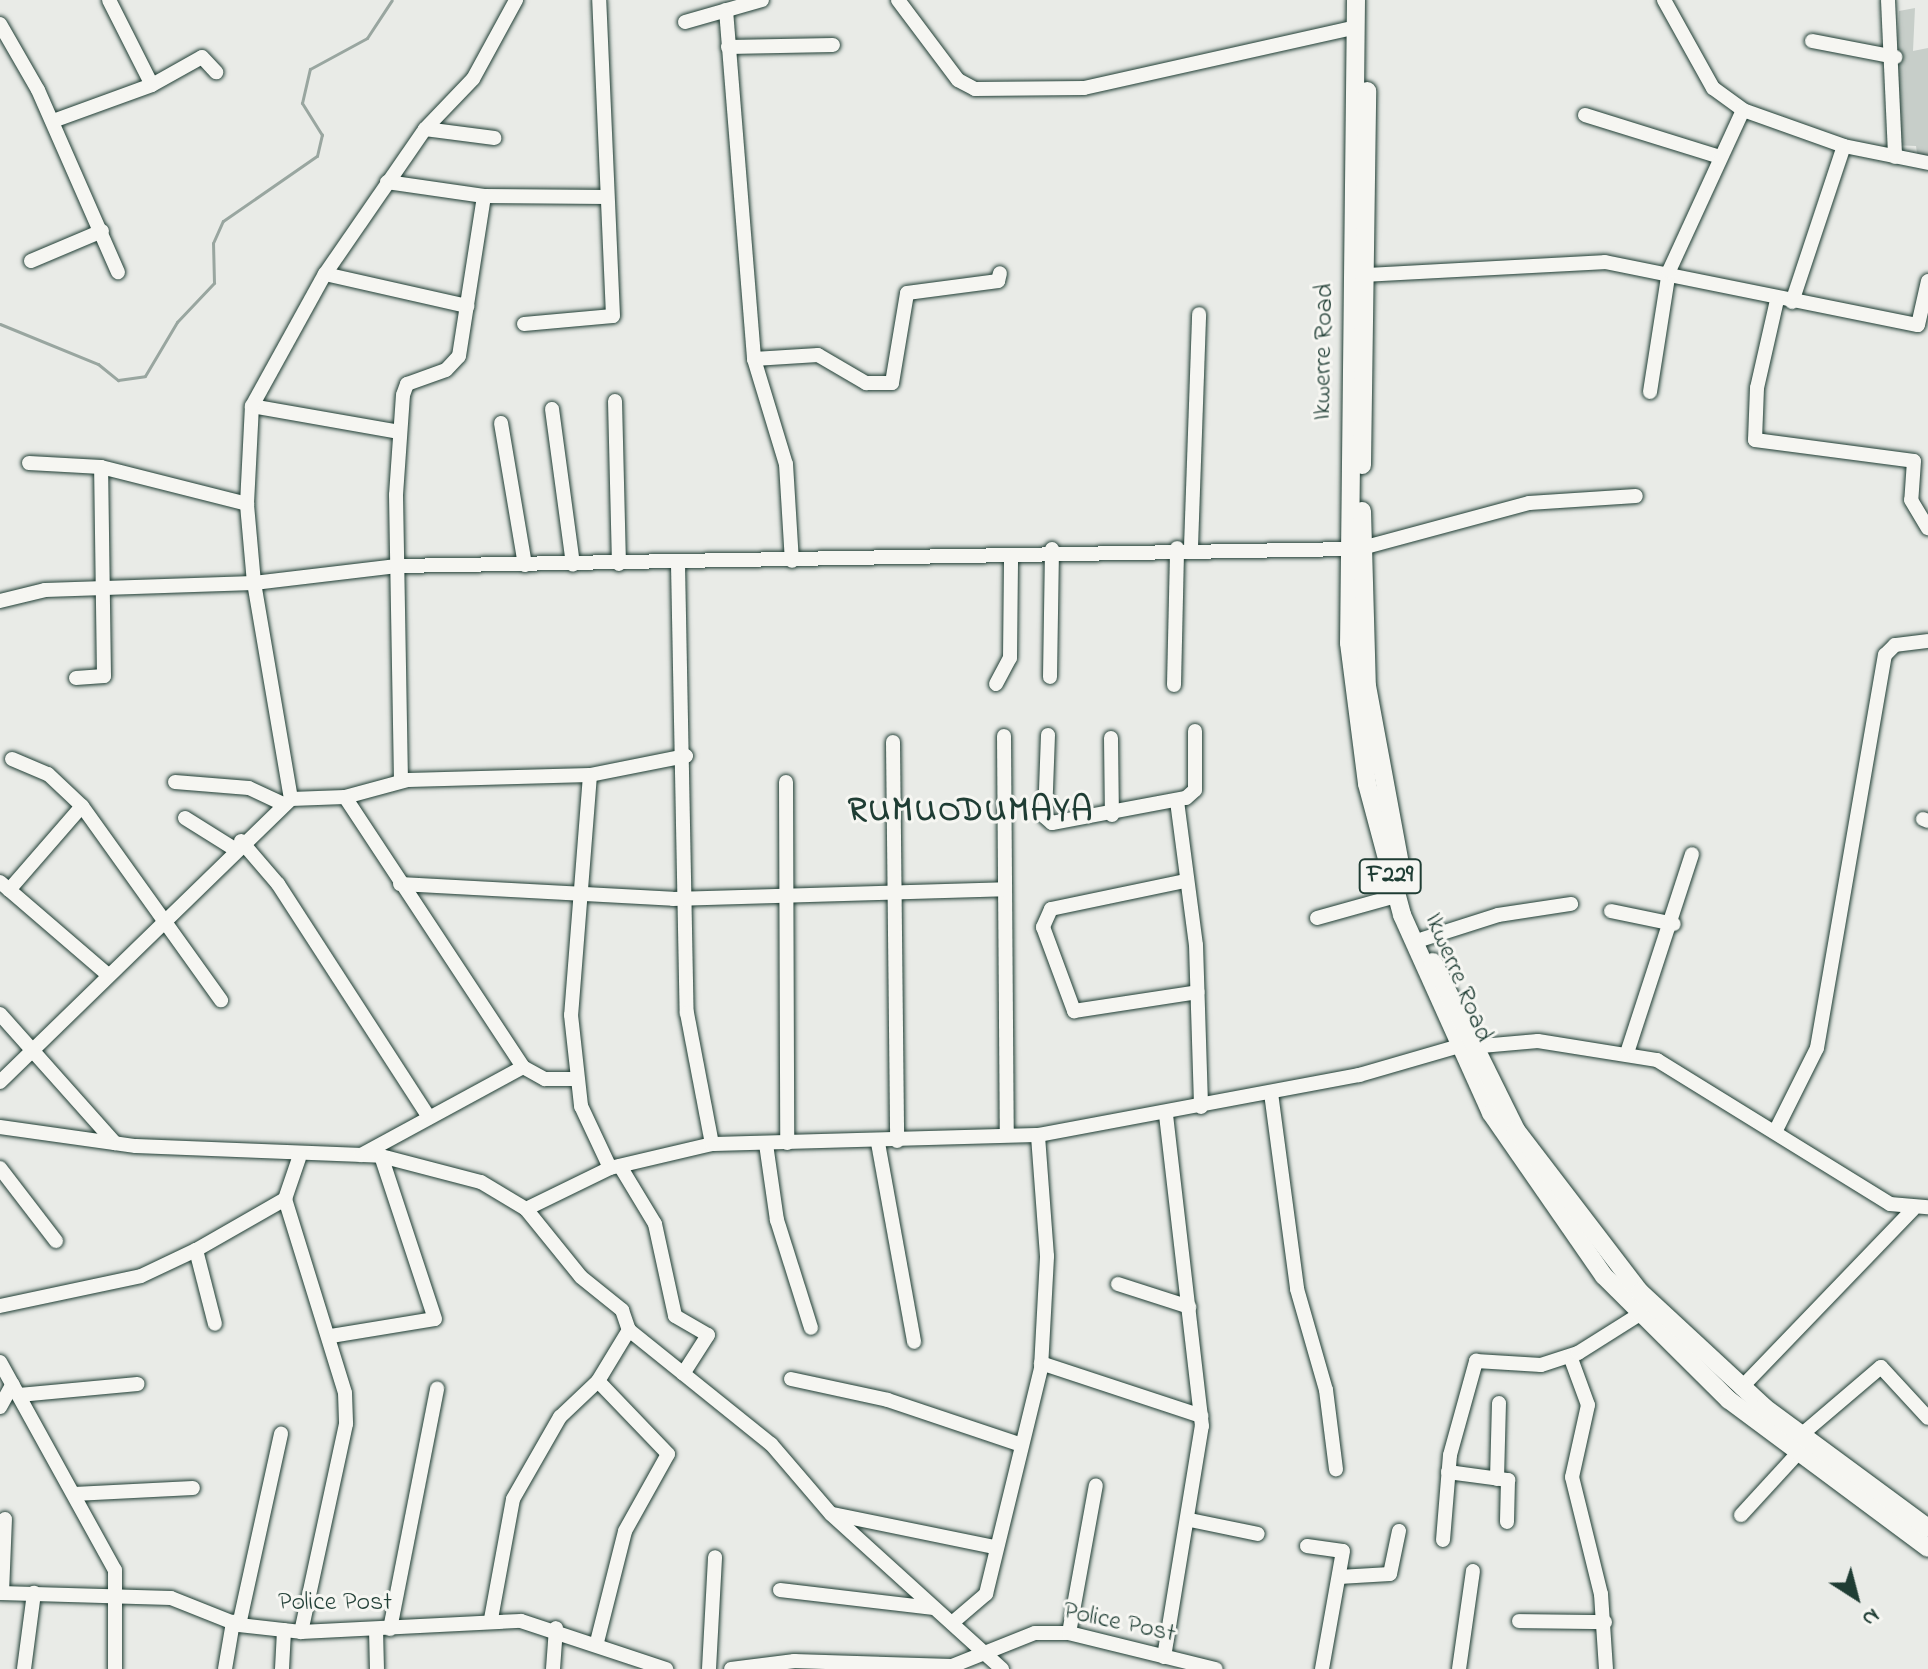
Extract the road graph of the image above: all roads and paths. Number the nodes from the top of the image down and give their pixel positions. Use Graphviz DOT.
graph roads {
  1 [pos="109,0"];
  2 [pos="516,0"];
  3 [pos="599,0"];
  4 [pos="762,0"];
  5 [pos="898,0"];
  6 [pos="1356,0"];
  7 [pos="1369,0"];
  8 [pos="1664,0"];
  9 [pos="1888,0"];
  10 [pos="726,10"];
  11 [pos="685,22"];
  12 [pos="0,24"];
  13 [pos="1356,27"];
  14 [pos="1812,41"];
  15 [pos="833,45"];
  16 [pos="728,47"];
  17 [pos="1895,57"];
  18 [pos="216,72"];
  19 [pos="152,85"];
  20 [pos="1743,110"];
  21 [pos="1585,115"];
  22 [pos="53,121"];
  23 [pos="425,129"];
  24 [pos="494,138"];
  25 [pos="1844,146"];
  26 [pos="1720,157"];
  27 [pos="1895,157"];
  28 [pos="1928,163"];
  29 [pos="387,182"];
  30 [pos="484,196"];
  31 [pos="607,197"];
  32 [pos="102,231"];
  33 [pos="31,261"];
  34 [pos="1669,271"];
  35 [pos="118,272"];
  36 [pos="1000,273"];
  37 [pos="325,274"];
  38 [pos="1365,275"];
  39 [pos="1928,281"];
  40 [pos="1784,301"];
  41 [pos="467,306"];
  42 [pos="1199,314"];
  43 [pos="524,324"];
  44 [pos="754,359"];
  45 [pos="1650,392"];
  46 [pos="615,401"];
  47 [pos="252,406"];
  48 [pos="552,409"];
  49 [pos="501,423"];
  50 [pos="400,432"];
  51 [pos="29,463"];
  52 [pos="1921,463"];
  53 [pos="101,467"];
  54 [pos="1636,496"];
  55 [pos="247,504"];
  56 [pos="1928,528"];
  57 [pos="1184,547"];
  58 [pos="1356,548"];
  59 [pos="1052,549"];
  60 [pos="1011,557"];
  61 [pos="792,561"];
  62 [pos="619,564"];
  63 [pos="678,564"];
  64 [pos="525,565"];
  65 [pos="573,565"];
  66 [pos="397,566"];
  67 [pos="254,583"];
  68 [pos="101,587"];
  69 [pos="0,601"];
  70 [pos="1928,641"];
  71 [pos="1050,677"];
  72 [pos="76,678"];
  73 [pos="996,684"];
  74 [pos="1174,685"];
  75 [pos="1195,731"];
  76 [pos="1048,735"];
  77 [pos="1004,736"];
  78 [pos="1111,738"];
  79 [pos="893,742"];
  80 [pos="686,756"];
  81 [pos="12,759"];
  82 [pos="590,775"];
  83 [pos="401,781"];
  84 [pos="175,782"];
  85 [pos="786,782"];
  86 [pos="345,797"];
  87 [pos="1177,801"];
  88 [pos="287,802"];
  89 [pos="82,806"];
  90 [pos="1112,815"];
  91 [pos="185,818"];
  92 [pos="237,844"];
  93 [pos="1692,854"];
  94 [pos="1185,881"];
  95 [pos="400,884"];
  96 [pos="5,886"];
  97 [pos="1005,889"];
  98 [pos="895,894"];
  99 [pos="578,896"];
  100 [pos="785,896"];
  101 [pos="1396,896"];
  102 [pos="686,899"];
  103 [pos="1571,904"];
  104 [pos="1611,911"];
  105 [pos="167,916"];
  106 [pos="1317,918"];
  107 [pos="1674,924"];
  108 [pos="1423,939"];
  109 [pos="108,975"];
  110 [pos="1198,992"];
  111 [pos="221,1000"];
  112 [pos="0,1014"];
  113 [pos="1463,1047"];
  114 [pos="34,1050"];
  115 [pos="1628,1050"];
  116 [pos="523,1067"];
  117 [pos="574,1079"];
  118 [pos="0,1082"];
  119 [pos="1271,1093"];
  120 [pos="1201,1107"];
  121 [pos="1166,1114"];
  122 [pos="429,1117"];
  123 [pos="0,1127"];
  124 [pos="1775,1132"];
  125 [pos="1007,1135"];
  126 [pos="1038,1135"];
  127 [pos="897,1141"];
  128 [pos="115,1143"];
  129 [pos="787,1143"];
  130 [pos="878,1143"];
  131 [pos="712,1144"];
  132 [pos="766,1144"];
  133 [pos="381,1156"];
  134 [pos="299,1158"];
  135 [pos="352,1160"];
  136 [pos="615,1167"];
  137 [pos="0,1168"];
  138 [pos="285,1199"];
  139 [pos="1920,1208"];
  140 [pos="526,1209"];
  141 [pos="56,1241"];
  142 [pos="196,1250"];
  143 [pos="1118,1284"];
  144 [pos="0,1306"];
  145 [pos="1189,1307"];
  146 [pos="1640,1314"];
  147 [pos="215,1324"];
  148 [pos="811,1328"];
  149 [pos="629,1330"];
  150 [pos="331,1336"];
  151 [pos="914,1342"];
  152 [pos="1570,1356"];
  153 [pos="0,1362"];
  154 [pos="1041,1363"];
  155 [pos="683,1374"];
  156 [pos="791,1379"];
  157 [pos="598,1381"];
  158 [pos="137,1384"];
  159 [pos="1741,1388"];
  160 [pos="16,1389"];
  161 [pos="437,1389"];
  162 [pos="1499,1403"];
  163 [pos="0,1407"];
  164 [pos="1201,1416"];
  165 [pos="1928,1418"];
  166 [pos="281,1434"];
  167 [pos="1019,1444"];
  168 [pos="1800,1444"];
  169 [pos="1336,1469"];
  170 [pos="1448,1472"];
  171 [pos="1497,1479"];
  172 [pos="1096,1485"];
  173 [pos="193,1488"];
  174 [pos="74,1494"];
  175 [pos="831,1514"];
  176 [pos="1741,1515"];
  177 [pos="5,1519"];
  178 [pos="1190,1520"];
  179 [pos="1507,1522"];
  180 [pos="1928,1528"];
  181 [pos="1399,1531"];
  182 [pos="1258,1534"];
  183 [pos="1443,1540"];
  184 [pos="1307,1546"];
  185 [pos="994,1547"];
  186 [pos="1928,1548"];
  187 [pos="715,1557"];
  188 [pos="1473,1571"];
  189 [pos="1339,1577"];
  190 [pos="780,1590"];
  191 [pos="1,1593"];
  192 [pos="34,1593"];
  193 [pos="119,1593"];
  194 [pos="936,1608"];
  195 [pos="491,1619"];
  196 [pos="1519,1621"];
  197 [pos="1605,1622"];
  198 [pos="236,1623"];
  199 [pos="952,1623"];
  200 [pos="556,1628"];
  201 [pos="383,1629"];
  202 [pos="284,1630"];
  203 [pos="301,1632"];
  204 [pos="1069,1633"];
  205 [pos="597,1642"];
  206 [pos="986,1652"];
  207 [pos="1164,1657"];
  208 [pos="853,1667"];
  209 [pos="660,1668"];
  210 [pos="741,1668"];
  211 [pos="952,1668"];
  212 [pos="1207,1668"];
  213 [pos="24,1669"];
  214 [pos="115,1669"];
  215 [pos="225,1669"];
  216 [pos="282,1669"];
  217 [pos="377,1669"];
  218 [pos="553,1669"];
  219 [pos="709,1669"];
  220 [pos="1002,1669"];
  221 [pos="1322,1669"];
  222 [pos="1459,1669"];
  223 [pos="1606,1669"];
  1 -- 19 [label="street"];
  2 -- 23 [label="street"];
  3 -- 31 [label="street"];
  4 -- 10 [label="street"];
  5 -- 13 [label="street"];
  6 -- 13 [label="main road, Ikwerre Road / F229"];
  7 -- 38 [label="main road, F229"];
  8 -- 20 [label="street"];
  9 -- 17 [label="street"];
  10 -- 11 [label="street"];
  10 -- 16 [label="street"];
  12 -- 22 [label="street"];
  13 -- 58 [label="main road, Ikwerre Road / F229"];
  14 -- 17 [label="street"];
  15 -- 16 [label="street"];
  16 -- 44 [label="street"];
  17 -- 27 [label="street"];
  18 -- 19 [label="street"];
  19 -- 22 [label="street"];
  20 -- 25 [label="street"];
  20 -- 26 [label="street"];
  21 -- 26 [label="street"];
  22 -- 32 [label="street"];
  23 -- 24 [label="street"];
  23 -- 29 [label="street"];
  25 -- 27 [label="street"];
  25 -- 40 [label="street"];
  26 -- 34 [label="street"];
  27 -- 28 [label="street"];
  29 -- 30 [label="street"];
  29 -- 37 [label="street"];
  30 -- 31 [label="street"];
  30 -- 41 [label="street"];
  31 -- 43 [label="street"];
  32 -- 33 [label="street"];
  32 -- 35 [label="street"];
  34 -- 38 [label="street"];
  34 -- 40 [label="street"];
  34 -- 45 [label="street"];
  36 -- 44 [label="street"];
  37 -- 41 [label="street"];
  37 -- 47 [label="street"];
  38 -- 58 [label="main road, F229"];
  39 -- 40 [label="street"];
  40 -- 52 [label="street"];
  41 -- 50 [label="street"];
  42 -- 57 [label="street"];
  44 -- 61 [label="street"];
  46 -- 62 [label="street"];
  47 -- 50 [label="street"];
  47 -- 55 [label="street"];
  48 -- 65 [label="street"];
  49 -- 64 [label="street"];
  50 -- 66 [label="street"];
  51 -- 53 [label="street"];
  52 -- 56 [label="street"];
  53 -- 55 [label="street"];
  53 -- 68 [label="street"];
  54 -- 58 [label="street"];
  55 -- 67 [label="street"];
  57 -- 58 [label="street"];
  57 -- 59 [label="street"];
  57 -- 74 [label="street"];
  58 -- 101 [label="main road, Ikwerre Road / F229"];
  58 -- 108 [label="main road, F229"];
  59 -- 60 [label="street"];
  59 -- 71 [label="street"];
  60 -- 61 [label="street"];
  60 -- 73 [label="street"];
  61 -- 63 [label="street"];
  62 -- 63 [label="street"];
  62 -- 65 [label="street"];
  63 -- 80 [label="street"];
  64 -- 65 [label="street"];
  64 -- 66 [label="street"];
  66 -- 67 [label="street"];
  66 -- 83 [label="street"];
  67 -- 68 [label="street"];
  67 -- 88 [label="street"];
  68 -- 69 [label="street"];
  68 -- 72 [label="street"];
  70 -- 124 [label="street"];
  75 -- 87 [label="street"];
  76 -- 90 [label="street"];
  77 -- 97 [label="street"];
  78 -- 90 [label="street"];
  79 -- 98 [label="street"];
  80 -- 82 [label="street"];
  80 -- 102 [label="street"];
  81 -- 89 [label="street"];
  82 -- 83 [label="street"];
  82 -- 99 [label="street"];
  83 -- 86 [label="street"];
  84 -- 88 [label="street"];
  85 -- 100 [label="street"];
  86 -- 88 [label="street"];
  86 -- 95 [label="street"];
  87 -- 90 [label="street"];
  87 -- 94 [label="street"];
  88 -- 92 [label="street"];
  89 -- 96 [label="street"];
  89 -- 105 [label="street"];
  91 -- 92 [label="street"];
  92 -- 105 [label="street"];
  92 -- 122 [label="street"];
  93 -- 107 [label="street"];
  94 -- 110 [label="street"];
  94 -- 110 [label="street"];
  95 -- 99 [label="street"];
  95 -- 116 [label="street"];
  96 -- 109 [label="street"];
  97 -- 98 [label="street"];
  97 -- 125 [label="street"];
  98 -- 100 [label="street"];
  98 -- 127 [label="street"];
  99 -- 102 [label="street"];
  99 -- 117 [label="street"];
  100 -- 102 [label="street"];
  100 -- 129 [label="street"];
  101 -- 106 [label="street"];
  101 -- 113 [label="main road, Ikwerre Road / F229"];
  102 -- 131 [label="street"];
  103 -- 108 [label="street"];
  104 -- 107 [label="street"];
  105 -- 109 [label="street"];
  105 -- 111 [label="street"];
  107 -- 115 [label="street"];
  108 -- 113 [label="main road, F229"];
  109 -- 114 [label="street"];
  110 -- 120 [label="street"];
  112 -- 114 [label="street"];
  113 -- 115 [label="street"];
  113 -- 119 [label="street"];
  113 -- 146 [label="main road, Ikwerre Road / F229"];
  113 -- 159 [label="main road, F229"];
  114 -- 118 [label="street"];
  114 -- 128 [label="street"];
  115 -- 124 [label="street"];
  116 -- 117 [label="street"];
  116 -- 122 [label="street"];
  117 -- 136 [label="street"];
  119 -- 120 [label="street"];
  119 -- 169 [label="street"];
  120 -- 121 [label="street"];
  121 -- 126 [label="street"];
  121 -- 145 [label="street"];
  122 -- 135 [label="street"];
  123 -- 128 [label="street"];
  124 -- 139 [label="street"];
  125 -- 126 [label="street"];
  125 -- 127 [label="street"];
  126 -- 154 [label="street"];
  127 -- 130 [label="street"];
  128 -- 134 [label="street"];
  129 -- 130 [label="street"];
  129 -- 132 [label="street"];
  130 -- 151 [label="street"];
  131 -- 132 [label="street"];
  131 -- 136 [label="street"];
  132 -- 148 [label="street"];
  133 -- 135 [label="street"];
  133 -- 140 [label="street"];
  133 -- 150 [label="street"];
  134 -- 135 [label="street"];
  134 -- 138 [label="street"];
  136 -- 140 [label="street"];
  136 -- 155 [label="street"];
  137 -- 141 [label="street"];
  138 -- 142 [label="street"];
  138 -- 150 [label="street"];
  139 -- 159 [label="street"];
  140 -- 149 [label="street"];
  142 -- 144 [label="street"];
  142 -- 147 [label="street"];
  143 -- 145 [label="street"];
  145 -- 164 [label="street"];
  146 -- 152 [label="street"];
  146 -- 168 [label="main road, Ikwerre Road / F229"];
  149 -- 155 [label="street"];
  149 -- 157 [label="street"];
  150 -- 203 [label="street"];
  152 -- 170 [label="street"];
  152 -- 197 [label="street"];
  153 -- 160 [label="street"];
  154 -- 164 [label="street"];
  154 -- 167 [label="street"];
  155 -- 175 [label="street"];
  156 -- 167 [label="street"];
  157 -- 195 [label="street"];
  157 -- 205 [label="street"];
  158 -- 160 [label="street"];
  159 -- 168 [label="main road, F229"];
  160 -- 163 [label="street"];
  160 -- 174 [label="street"];
  161 -- 201 [label="street"];
  162 -- 171 [label="street"];
  164 -- 178 [label="street"];
  165 -- 168 [label="street"];
  166 -- 198 [label="street"];
  167 -- 185 [label="street"];
  168 -- 176 [label="street"];
  168 -- 180 [label="main road, F229"];
  168 -- 186 [label="main road, Ikwerre Road / F229"];
  170 -- 171 [label="street"];
  170 -- 183 [label="street"];
  171 -- 179 [label="street"];
  172 -- 204 [label="street"];
  173 -- 174 [label="street"];
  174 -- 193 [label="street"];
  175 -- 185 [label="street"];
  175 -- 194 [label="street"];
  177 -- 191 [label="street"];
  178 -- 182 [label="street"];
  178 -- 207 [label="street"];
  181 -- 189 [label="street"];
  184 -- 189 [label="street"];
  185 -- 199 [label="street"];
  187 -- 219 [label="street"];
  188 -- 222 [label="street"];
  189 -- 221 [label="street"];
  190 -- 194 [label="street"];
  191 -- 192 [label="street, Police Post"];
  192 -- 193 [label="street, Police Post"];
  192 -- 213 [label="street"];
  193 -- 198 [label="street, Police Post"];
  193 -- 214 [label="street"];
  194 -- 199 [label="street"];
  195 -- 200 [label="street, Police Post"];
  195 -- 201 [label="street, Police Post"];
  196 -- 197 [label="street"];
  197 -- 223 [label="street"];
  198 -- 202 [label="street, Police Post"];
  198 -- 215 [label="street"];
  199 -- 206 [label="street"];
  200 -- 205 [label="street, Police Post"];
  200 -- 218 [label="street"];
  201 -- 203 [label="street, Police Post"];
  201 -- 217 [label="street"];
  202 -- 203 [label="street, Police Post"];
  202 -- 216 [label="street"];
  204 -- 206 [label="street, Police Post"];
  204 -- 207 [label="street, Police Post"];
  205 -- 209 [label="street, Police Post"];
  206 -- 211 [label="street, Police Post"];
  206 -- 220 [label="street"];
  207 -- 212 [label="street, Police Post"];
  208 -- 210 [label="street, Police Post"];
  208 -- 211 [label="street, Police Post"];
}
